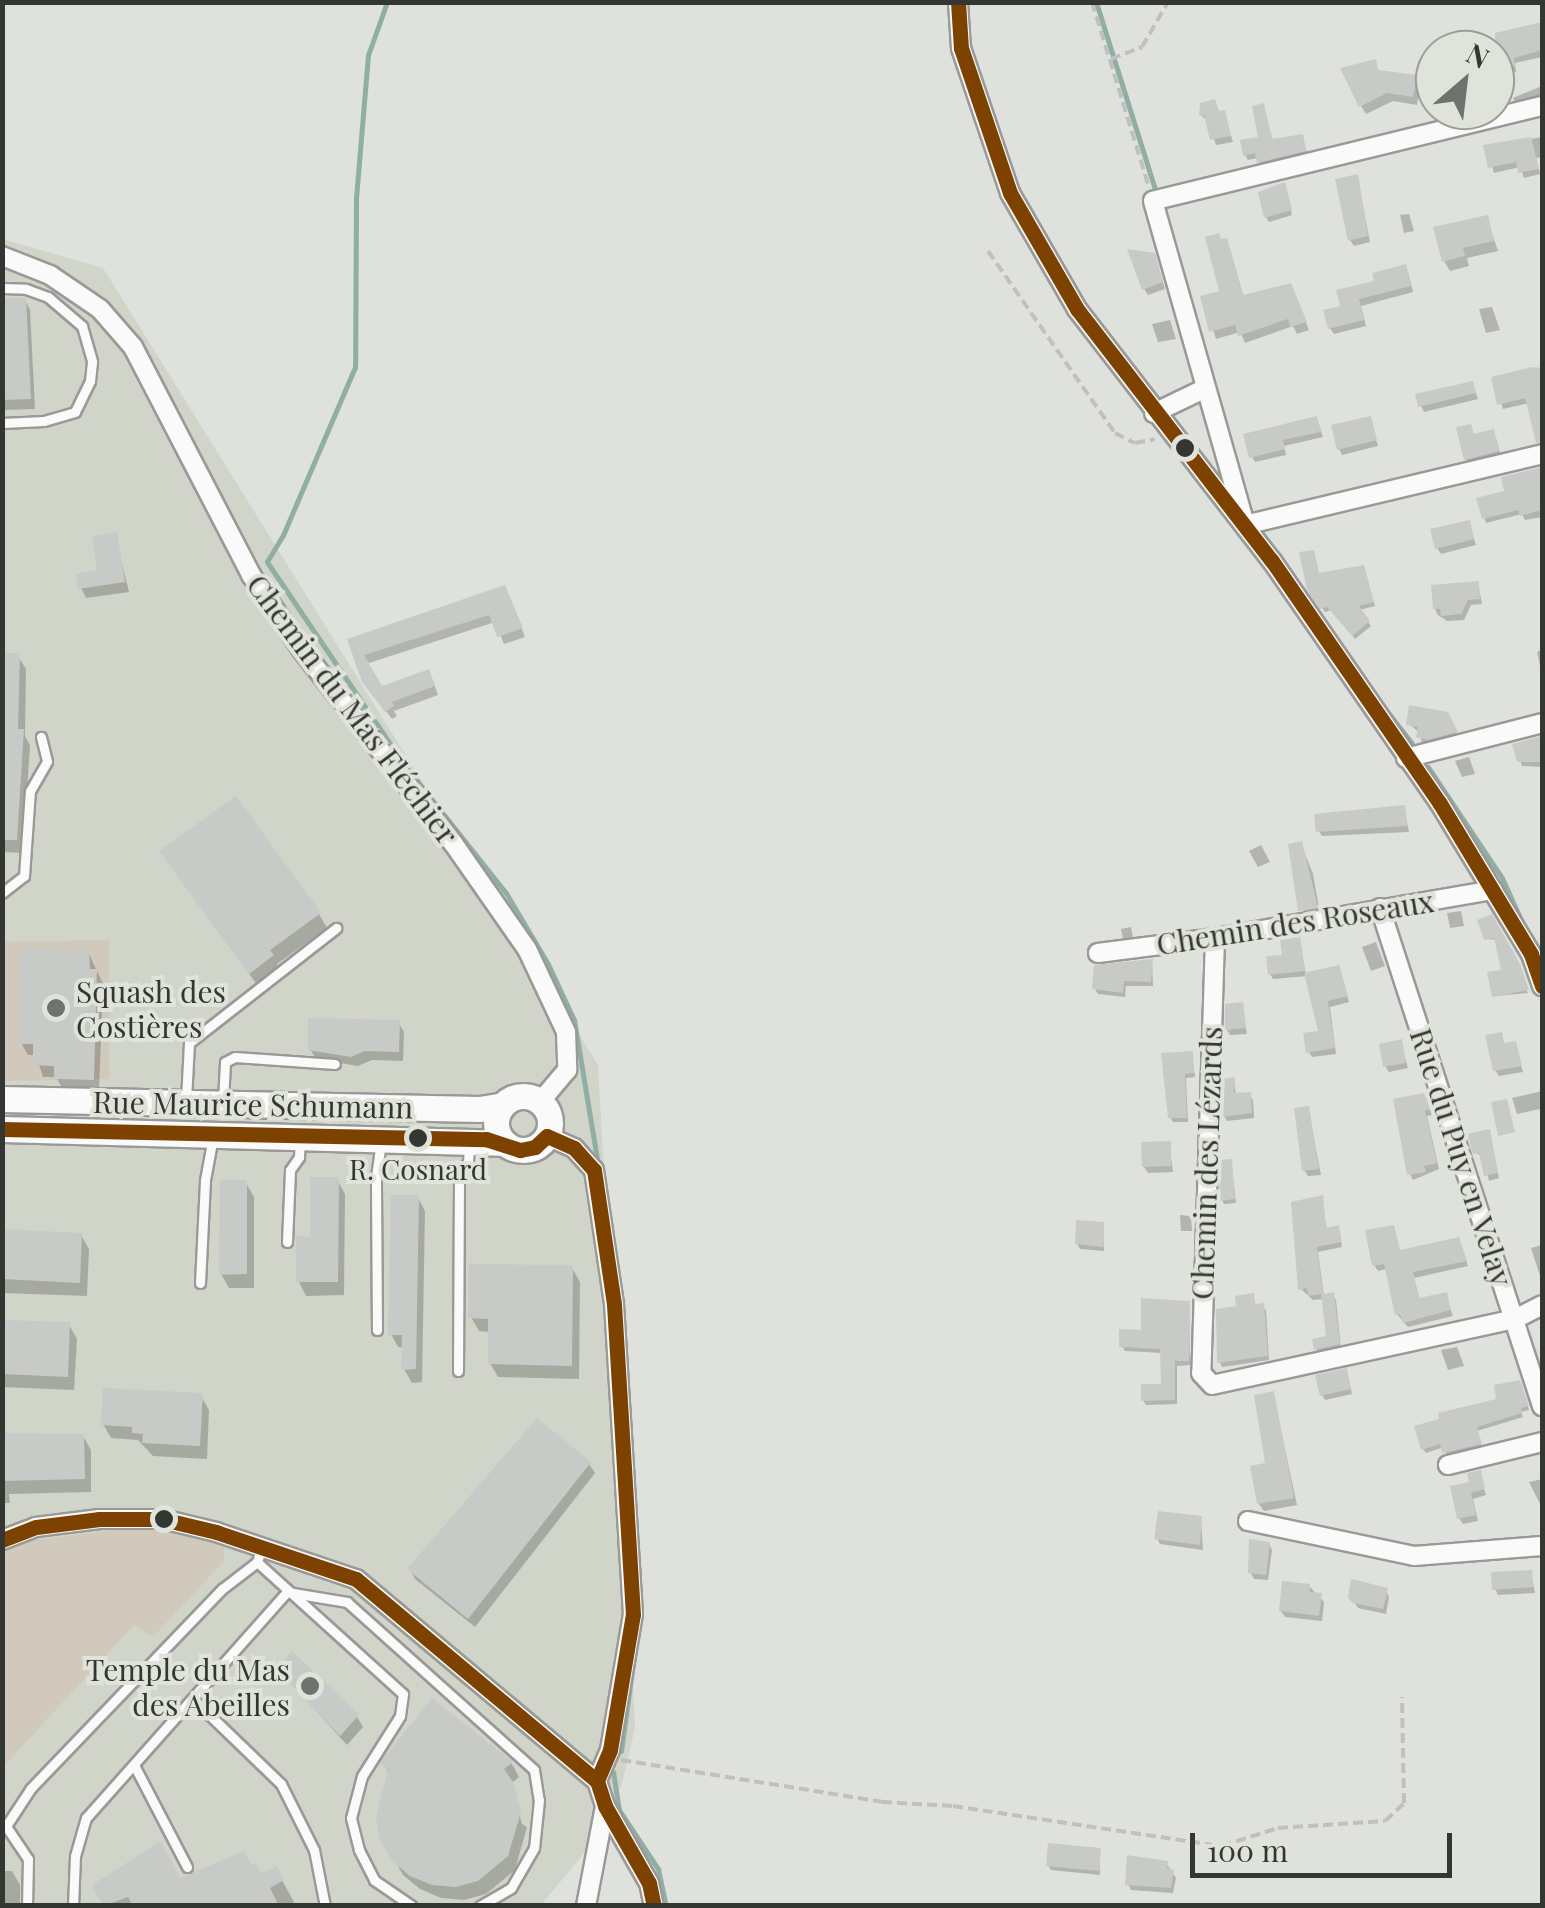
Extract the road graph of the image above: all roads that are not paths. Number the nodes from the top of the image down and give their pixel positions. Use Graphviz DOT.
graph roads {
  1 [pos="958,2"];
  2 [pos="1542,106"];
  3 [pos="2,256"];
  4 [pos="2,288"];
  5 [pos="1204,389"];
  6 [pos="1154,413"];
  7 [pos="2,423"];
  8 [pos="1542,454"];
  9 [pos="1246,525"];
  10 [pos="1542,722"];
  11 [pos="40,737"];
  12 [pos="1406,758"];
  13 [pos="1493,890"];
  14 [pos="2,893"];
  15 [pos="1380,908"];
  16 [pos="336,928"];
  17 [pos="1215,938"];
  18 [pos="1098,952"];
  19 [pos="1542,986"];
  20 [pos="335,1064"];
  21 [pos="2,1100"];
  22 [pos="540,1102"];
  23 [pos="186,1103"];
  24 [pos="222,1104"];
  25 [pos="503,1105"];
  26 [pos="2,1129"];
  27 [pos="213,1133"];
  28 [pos="300,1135"];
  29 [pos="546,1136"];
  30 [pos="380,1137"];
  31 [pos="469,1138"];
  32 [pos="505,1142"];
  33 [pos="287,1242"];
  34 [pos="200,1283"];
  35 [pos="1542,1304"];
  36 [pos="1515,1319"];
  37 [pos="377,1330"];
  38 [pos="458,1371"];
  39 [pos="1542,1406"];
  40 [pos="1542,1442"];
  41 [pos="1448,1465"];
  42 [pos="1248,1521"];
  43 [pos="2,1540"];
  44 [pos="1542,1546"];
  45 [pos="259,1556"];
  46 [pos="287,1592"];
  47 [pos="195,1701"];
  48 [pos="134,1766"];
  49 [pos="598,1781"];
  50 [pos="605,1806"];
  51 [pos="186,1867"];
  52 [pos="28,1906"];
  53 [pos="73,1906"];
  54 [pos="325,1906"];
  55 [pos="412,1906"];
  56 [pos="480,1906"];
  57 [pos="586,1906"];
  58 [pos="654,1906"];
  1 -- 6 [label="street"];
  2 -- 5 [label="street"];
  3 -- 22 [label="street, Chemin du Mas Fléchier"];
  4 -- 7 [label="lane"];
  5 -- 6 [label="street"];
  5 -- 9 [label="street"];
  6 -- 9 [label="street"];
  8 -- 9 [label="street"];
  9 -- 12 [label="street"];
  10 -- 12 [label="street"];
  11 -- 14 [label="lane"];
  12 -- 13 [label="street"];
  13 -- 15 [label="street, Chemin des Roseaux"];
  13 -- 19 [label="street"];
  15 -- 17 [label="street, Chemin des Roseaux"];
  15 -- 36 [label="street, Rue du Puy en Velay"];
  16 -- 23 [label="lane"];
  17 -- 18 [label="street, Chemin des Roseaux"];
  17 -- 36 [label="street, Chemin des Lézards"];
  20 -- 24 [label="lane"];
  21 -- 23 [label="main road, Rue Maurice Schumann"];
  22 -- 25 [label="main road"];
  22 -- 29 [label="main road"];
  23 -- 24 [label="main road, Rue Maurice Schumann"];
  24 -- 25 [label="main road, Rue Maurice Schumann"];
  25 -- 32 [label="main road"];
  26 -- 27 [label="main road, Rue Maurice Schumann"];
  27 -- 28 [label="main road, Rue Maurice Schumann"];
  27 -- 34 [label="lane"];
  28 -- 30 [label="main road, Rue Maurice Schumann"];
  28 -- 33 [label="lane"];
  29 -- 32 [label="main road"];
  29 -- 49 [label="street"];
  30 -- 31 [label="main road, Rue Maurice Schumann"];
  30 -- 37 [label="lane"];
  31 -- 32 [label="main road, Rue Maurice Schumann"];
  31 -- 38 [label="lane"];
  35 -- 36 [label="street"];
  36 -- 39 [label="street, Rue du Puy en Velay"];
  40 -- 41 [label="street"];
  42 -- 44 [label="street"];
  43 -- 45 [label="street"];
  45 -- 46 [label="lane"];
  45 -- 49 [label="street"];
  45 -- 52 [label="lane"];
  46 -- 47 [label="lane"];
  46 -- 55 [label="lane"];
  46 -- 56 [label="lane"];
  47 -- 48 [label="lane"];
  47 -- 54 [label="lane"];
  48 -- 51 [label="lane"];
  48 -- 53 [label="lane"];
  49 -- 50 [label="street"];
  50 -- 57 [label="street"];
  50 -- 58 [label="street"];
}
